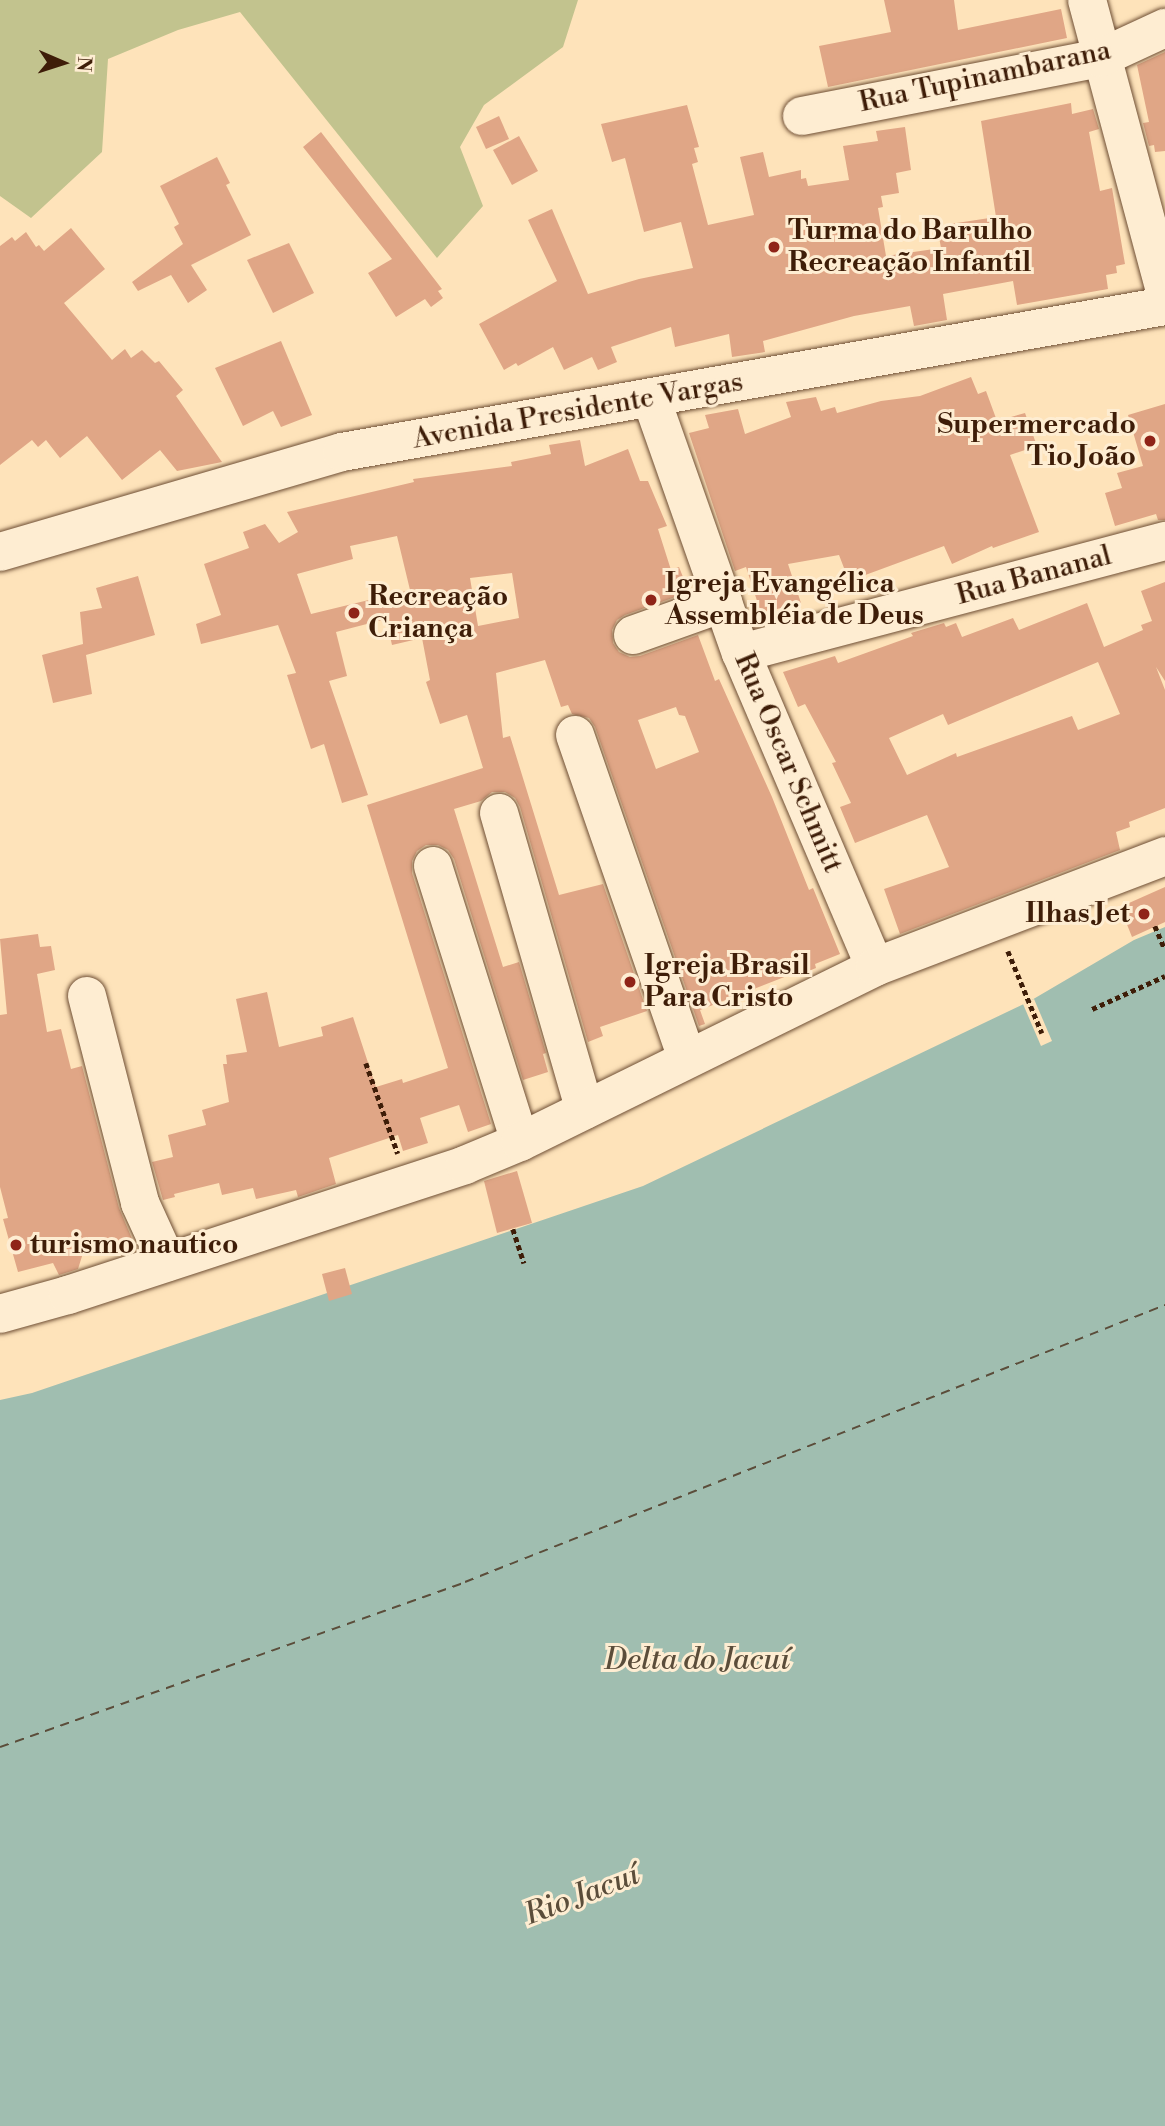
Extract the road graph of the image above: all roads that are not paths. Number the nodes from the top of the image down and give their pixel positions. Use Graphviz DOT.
graph roads {
  1 [pos="1087,0"];
  2 [pos="1165,28"];
  3 [pos="1100,58"];
  4 [pos="803,116"];
  5 [pos="1165,291"];
  6 [pos="1165,306"];
  7 [pos="651,398"];
  8 [pos="1165,541"];
  9 [pos="0,552"];
  10 [pos="723,603"];
  11 [pos="633,635"];
  12 [pos="741,653"];
  13 [pos="575,735"];
  14 [pos="499,813"];
  15 [pos="1165,856"];
  16 [pos="433,866"];
  17 [pos="875,967"];
  18 [pos="87,996"];
  19 [pos="687,1059"];
  20 [pos="585,1110"];
  21 [pos="520,1142"];
  22 [pos="167,1262"];
  23 [pos="0,1314"];
  1 -- 3 [label="street"];
  2 -- 3 [label="street, Rua Tupinambarana"];
  3 -- 4 [label="street, Rua Tupinambarana"];
  3 -- 5 [label="street"];
  6 -- 7 [label="street, Avenida Presidente Vargas"];
  7 -- 9 [label="street, Avenida Presidente Vargas"];
  7 -- 10 [label="street, Rua Oscar Schmitt"];
  8 -- 12 [label="street, Rua Bananal"];
  10 -- 11 [label="street"];
  10 -- 12 [label="street, Rua Oscar Schmitt"];
  12 -- 17 [label="street, Rua Oscar Schmitt"];
  13 -- 19 [label="street"];
  14 -- 20 [label="street"];
  15 -- 17 [label="street"];
  16 -- 21 [label="street"];
  17 -- 19 [label="street"];
  18 -- 22 [label="street"];
  19 -- 20 [label="street"];
  20 -- 21 [label="street"];
  21 -- 22 [label="street"];
  22 -- 23 [label="street"];
}
